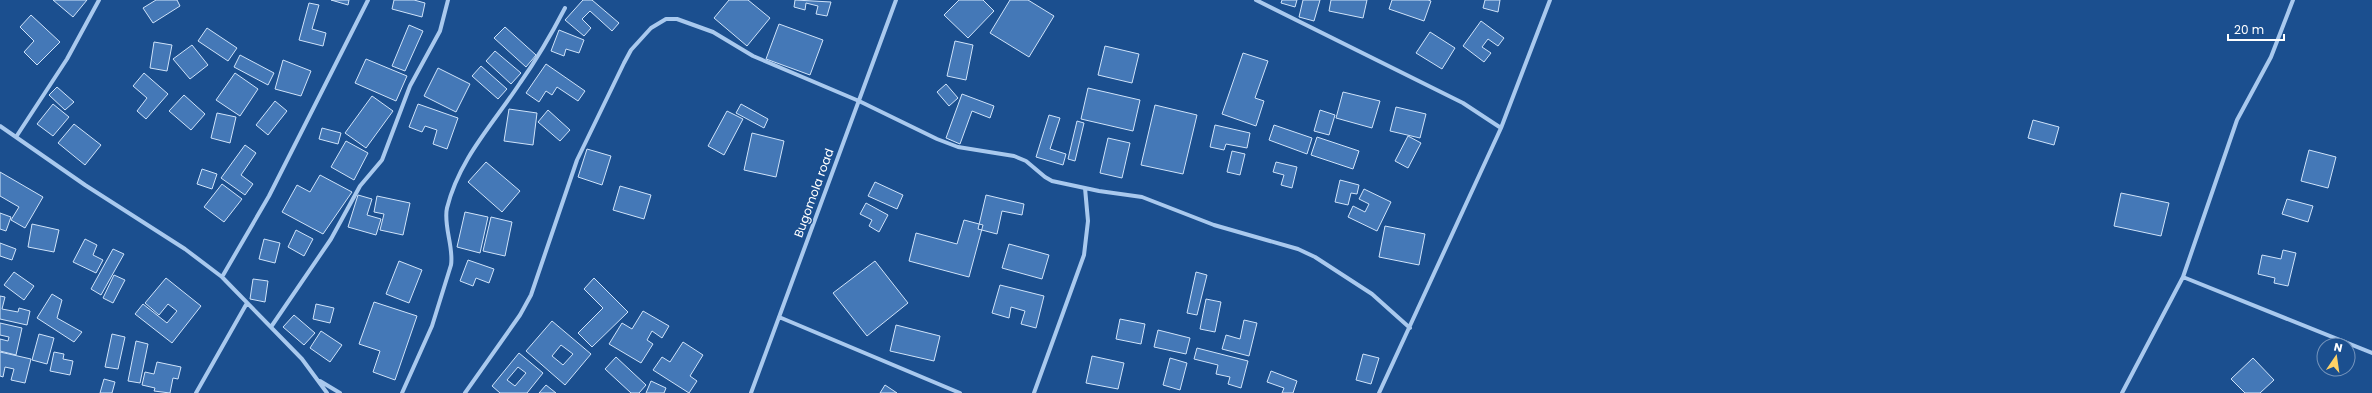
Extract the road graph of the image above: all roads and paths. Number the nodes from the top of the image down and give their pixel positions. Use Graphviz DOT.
graph roads {
  1 [pos="99,0"];
  2 [pos="368,0"];
  3 [pos="448,0"];
  4 [pos="896,0"];
  5 [pos="1256,0"];
  6 [pos="1550,0"];
  7 [pos="2293,0"];
  8 [pos="566,8"];
  9 [pos="859,101"];
  10 [pos="0,126"];
  11 [pos="1501,128"];
  12 [pos="16,137"];
  13 [pos="1085,188"];
  14 [pos="2183,277"];
  15 [pos="222,278"];
  16 [pos="248,303"];
  17 [pos="779,317"];
  18 [pos="271,327"];
  19 [pos="1410,328"];
  20 [pos="2372,353"];
  21 [pos="317,380"];
  22 [pos="196,393"];
  23 [pos="327,393"];
  24 [pos="340,393"];
  25 [pos="402,393"];
  26 [pos="465,393"];
  27 [pos="750,393"];
  28 [pos="960,393"];
  29 [pos="1034,393"];
  30 [pos="1379,393"];
  31 [pos="2122,393"];
  1 -- 12 [label="street"];
  2 -- 15 [label="street"];
  3 -- 18 [label="street"];
  4 -- 9 [label="street, Bugomola road"];
  5 -- 11 [label="street"];
  6 -- 11 [label="street"];
  7 -- 14 [label="street"];
  8 -- 25 [label="street"];
  9 -- 13 [label="street"];
  9 -- 17 [label="street, Bugomola road"];
  9 -- 26 [label="street"];
  10 -- 12 [label="street"];
  11 -- 19 [label="street"];
  12 -- 15 [label="street"];
  13 -- 19 [label="street"];
  13 -- 29 [label="street"];
  14 -- 20 [label="street"];
  14 -- 31 [label="street"];
  15 -- 16 [label="street"];
  16 -- 18 [label="street"];
  16 -- 22 [label="street"];
  17 -- 27 [label="street, Bugomola road"];
  17 -- 28 [label="street"];
  18 -- 21 [label="street"];
  19 -- 30 [label="street"];
  21 -- 23 [label="street"];
  21 -- 24 [label="street"];
}
